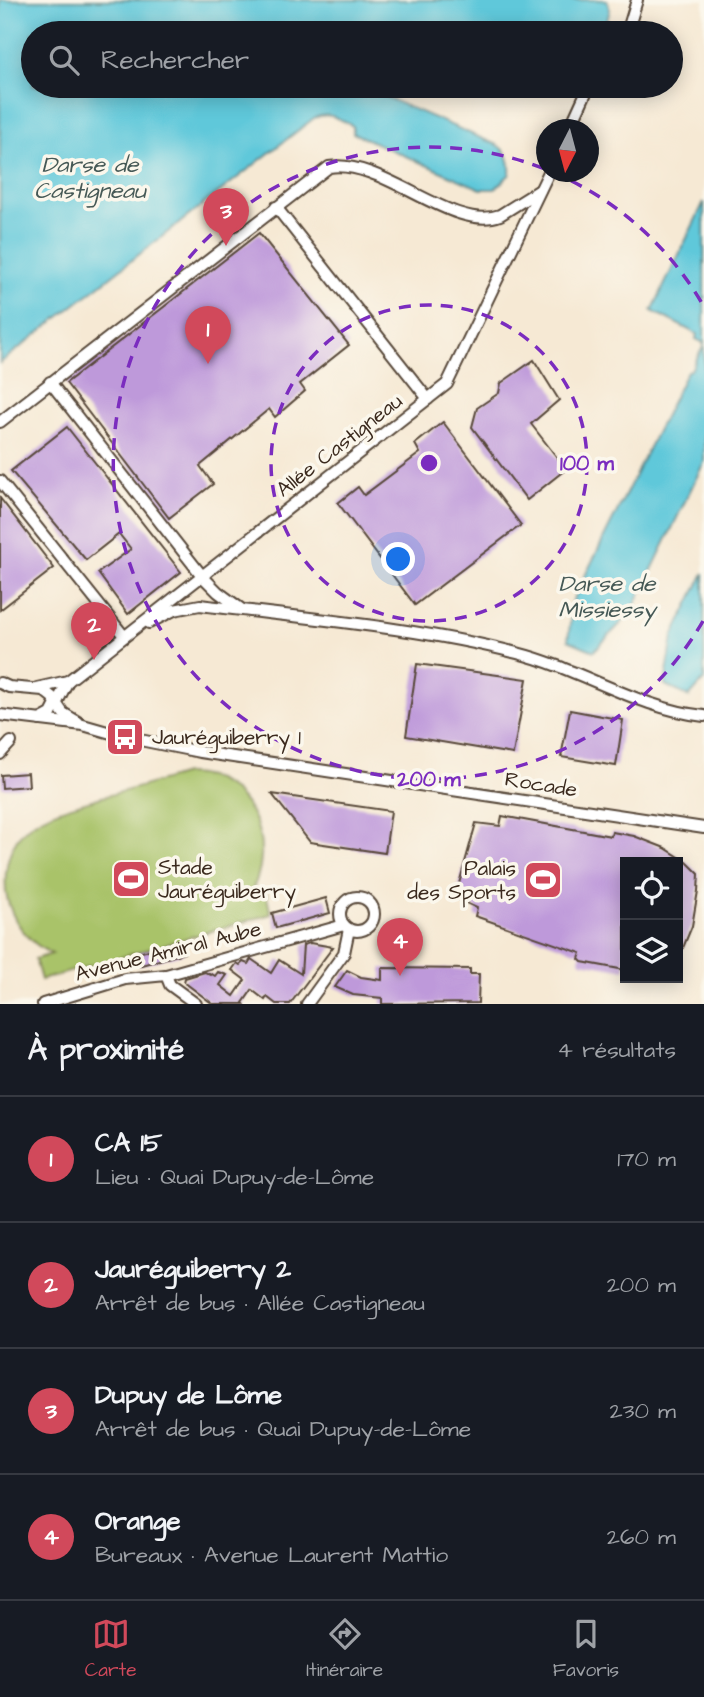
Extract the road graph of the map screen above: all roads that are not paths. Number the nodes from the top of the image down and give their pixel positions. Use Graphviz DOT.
graph roads {
  1 [pos="635,2"];
  2 [pos="630,21"];
  3 [pos="584,98"];
  4 [pos="574,119"];
  5 [pos="544,182"];
  6 [pos="540,190"];
  7 [pos="276,207"];
  8 [pos="50,382"];
  9 [pos="428,399"];
  10 [pos="0,422"];
  11 [pos="0,481"];
  12 [pos="202,575"];
  13 [pos="243,610"];
  14 [pos="124,636"];
  15 [pos="68,681"];
  16 [pos="3,688"];
  17 [pos="35,688"];
  18 [pos="56,705"];
  19 [pos="2,714"];
  20 [pos="704,716"];
  21 [pos="40,720"];
  22 [pos="83,725"];
  23 [pos="11,742"];
  24 [pos="0,754"];
  25 [pos="704,828"];
  26 [pos="166,975"];
  27 [pos="43,1004"];
  28 [pos="196,1004"];
  29 [pos="307,1004"];
  1 -- 2 [label="street"];
  3 -- 4 [label="street"];
  5 -- 6 [label="street, Allée Castigneau"];
  6 -- 7 [label="street"];
  6 -- 9 [label="street, Allée Castigneau"];
  7 -- 8 [label="street"];
  7 -- 9 [label="street"];
  8 -- 10 [label="street"];
  8 -- 12 [label="street"];
  9 -- 12 [label="street, Allée Castigneau"];
  11 -- 14 [label="street"];
  12 -- 13 [label="street"];
  12 -- 14 [label="street, Allée Castigneau"];
  13 -- 14 [label="street"];
  13 -- 20 [label="street"];
  14 -- 15 [label="street, Allée Castigneau"];
  15 -- 17 [label="street"];
  15 -- 18 [label="street"];
  16 -- 17 [label="street"];
  17 -- 18 [label="street"];
  18 -- 21 [label="street"];
  18 -- 22 [label="street"];
  19 -- 21 [label="street"];
  21 -- 22 [label="street"];
  22 -- 25 [label="street, Rocade"];
  23 -- 24 [label="street"];
  26 -- 27 [label="street, Avenue Amiral Aube"];
  26 -- 28 [label="street"];
  26 -- 29 [label="street, Avenue Amiral Aube"];
}
